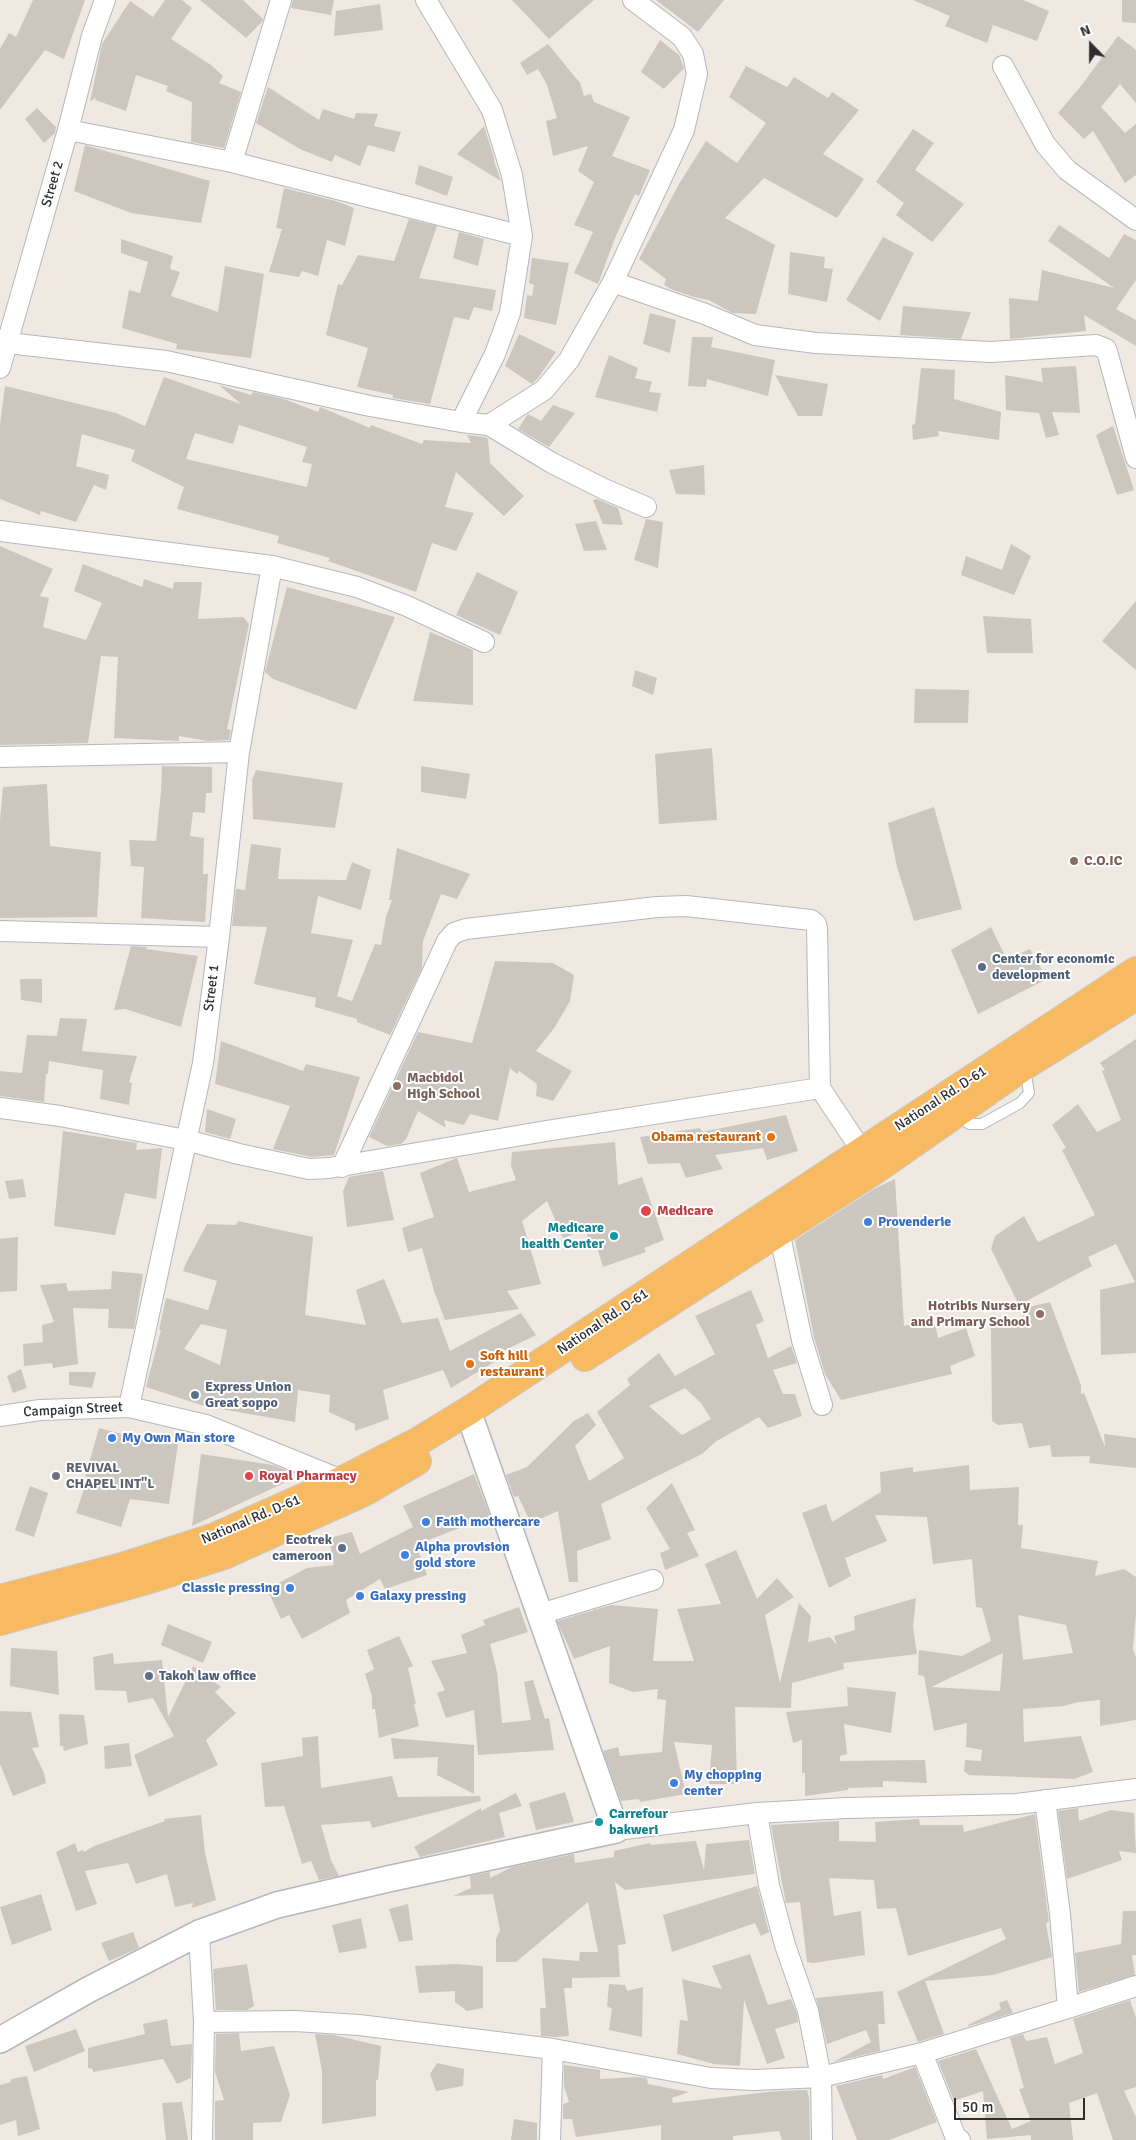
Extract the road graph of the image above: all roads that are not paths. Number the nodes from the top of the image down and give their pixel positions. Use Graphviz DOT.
graph roads {
  1 [pos="105,0"];
  2 [pos="281,0"];
  3 [pos="426,0"];
  4 [pos="633,0"];
  5 [pos="1003,66"];
  6 [pos="68,130"];
  7 [pos="232,162"];
  8 [pos="1136,220"];
  9 [pos="522,236"];
  10 [pos="613,282"];
  11 [pos="4,342"];
  12 [pos="0,368"];
  13 [pos="461,422"];
  14 [pos="489,425"];
  15 [pos="1136,458"];
  16 [pos="646,507"];
  17 [pos="0,531"];
  18 [pos="272,566"];
  19 [pos="484,642"];
  20 [pos="240,752"];
  21 [pos="0,756"];
  22 [pos="0,931"];
  23 [pos="219,937"];
  24 [pos="1136,971"];
  25 [pos="1136,996"];
  26 [pos="820,1088"];
  27 [pos="0,1108"];
  28 [pos="186,1140"];
  29 [pos="868,1160"];
  30 [pos="342,1167"];
  31 [pos="780,1231"];
  32 [pos="822,1405"];
  33 [pos="129,1407"];
  34 [pos="0,1416"];
  35 [pos="471,1420"];
  36 [pos="354,1486"];
  37 [pos="653,1580"];
  38 [pos="0,1599"];
  39 [pos="540,1614"];
  40 [pos="0,1621"];
  41 [pos="1136,1789"];
  42 [pos="1045,1800"];
  43 [pos="757,1813"];
  44 [pos="616,1830"];
  45 [pos="199,1933"];
  46 [pos="1136,1986"];
  47 [pos="1068,2008"];
  48 [pos="204,2022"];
  49 [pos="0,2040"];
  50 [pos="553,2049"];
  51 [pos="922,2053"];
  52 [pos="822,2077"];
  53 [pos="202,2140"];
  54 [pos="550,2140"];
  55 [pos="822,2140"];
  56 [pos="960,2140"];
  1 -- 6 [label="street, Street 2"];
  2 -- 7 [label="street"];
  3 -- 9 [label="street"];
  4 -- 10 [label="street"];
  5 -- 8 [label="street"];
  6 -- 7 [label="street"];
  6 -- 11 [label="street, Street 2"];
  7 -- 9 [label="street"];
  9 -- 13 [label="street"];
  10 -- 14 [label="street"];
  10 -- 15 [label="street"];
  11 -- 12 [label="street, Street 2"];
  11 -- 13 [label="street"];
  13 -- 14 [label="street"];
  14 -- 16 [label="street"];
  17 -- 18 [label="street"];
  18 -- 19 [label="street"];
  18 -- 20 [label="street, Street 1"];
  20 -- 21 [label="street"];
  20 -- 23 [label="street, Street 1"];
  22 -- 23 [label="street"];
  23 -- 28 [label="street, Street 1"];
  24 -- 29 [label="highway, National Rd. D-61"];
  25 -- 29 [label="highway, National Rd. D-61"];
  26 -- 29 [label="street"];
  26 -- 30 [label="street"];
  26 -- 30 [label="street"];
  27 -- 28 [label="street"];
  28 -- 30 [label="street"];
  28 -- 33 [label="street, Street 1"];
  29 -- 31 [label="highway, National Rd. D-61"];
  29 -- 35 [label="highway, National Rd. D-61"];
  31 -- 32 [label="street"];
  31 -- 35 [label="highway, National Rd. D-61"];
  33 -- 34 [label="street, Campaign Street"];
  33 -- 36 [label="street, Campaign Street"];
  35 -- 36 [label="highway, National Rd. D-61"];
  35 -- 39 [label="street"];
  36 -- 38 [label="highway, National Rd. D-61"];
  36 -- 40 [label="highway, National Rd. D-61"];
  37 -- 39 [label="street"];
  39 -- 44 [label="street"];
  41 -- 42 [label="street"];
  42 -- 43 [label="street"];
  42 -- 47 [label="street"];
  43 -- 44 [label="street"];
  43 -- 52 [label="street"];
  44 -- 45 [label="street"];
  45 -- 48 [label="street"];
  45 -- 49 [label="street"];
  46 -- 47 [label="street"];
  47 -- 51 [label="street"];
  48 -- 50 [label="street"];
  48 -- 53 [label="street"];
  50 -- 52 [label="street"];
  50 -- 54 [label="street"];
  51 -- 52 [label="street"];
  51 -- 56 [label="street"];
  52 -- 55 [label="street"];
}
